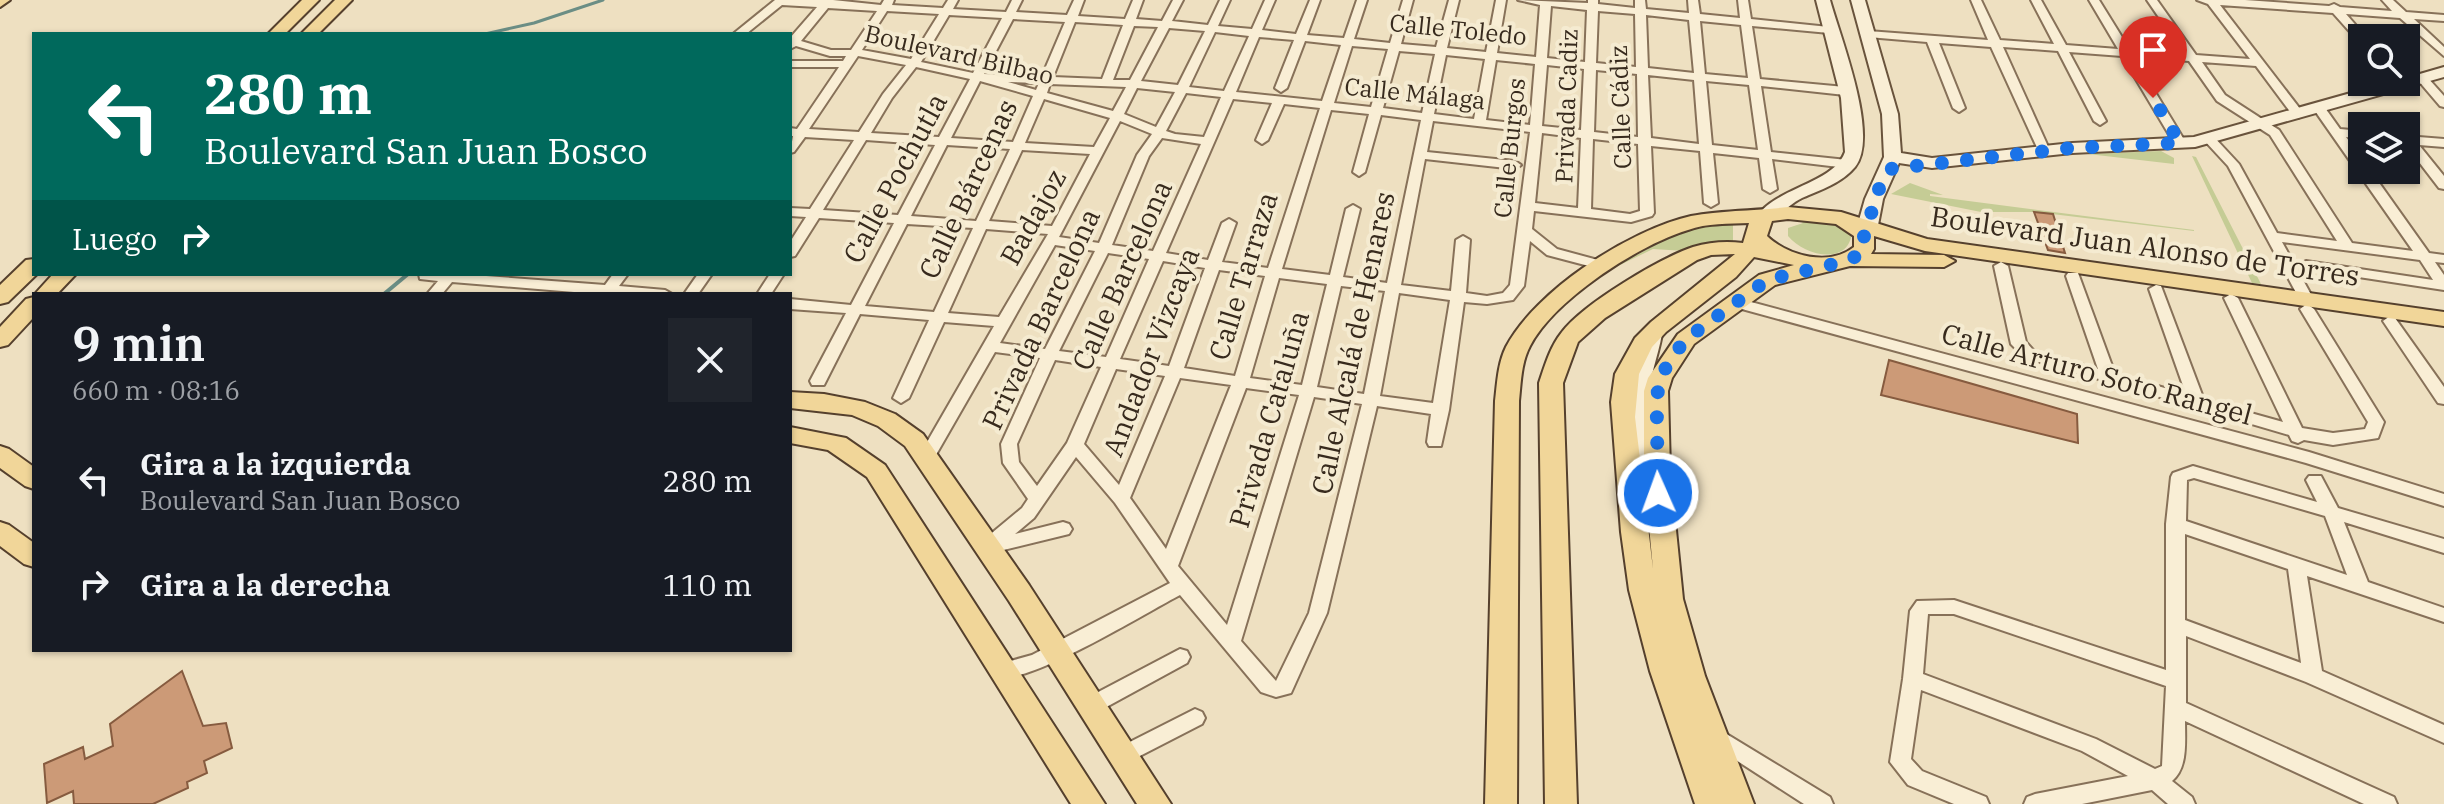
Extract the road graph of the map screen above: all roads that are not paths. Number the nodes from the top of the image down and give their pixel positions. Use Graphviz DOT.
graph roads {
  1 [pos="311,0"];
  2 [pos="344,0"];
  3 [pos="1017,0"];
  4 [pos="1079,0"];
  5 [pos="1138,0"];
  6 [pos="1178,0"];
  7 [pos="1225,0"];
  8 [pos="1270,0"];
  9 [pos="1315,0"];
  10 [pos="1362,0"];
  11 [pos="1408,0"];
  12 [pos="1454,0"];
  13 [pos="1501,0"];
  14 [pos="1523,0"];
  15 [pos="1693,0"];
  16 [pos="1743,0"];
  17 [pos="1823,0"];
  18 [pos="1858,0"];
  19 [pos="1976,0"];
  20 [pos="2036,0"];
  21 [pos="2094,0"];
  22 [pos="2152,0"];
  23 [pos="2202,0"];
  24 [pos="2211,0"];
  25 [pos="2328,0"];
  26 [pos="2387,0"];
  27 [pos="781,1"];
  28 [pos="1546,1"];
  29 [pos="827,2"];
  30 [pos="1593,3"];
  31 [pos="2273,3"];
  32 [pos="887,4"];
  33 [pos="949,6"];
  34 [pos="1640,6"];
  35 [pos="2337,10"];
  36 [pos="1009,15"];
  37 [pos="2401,15"];
  38 [pos="1695,17"];
  39 [pos="1071,18"];
  40 [pos="2444,18"];
  41 [pos="1131,22"];
  42 [pos="1745,22"];
  43 [pos="1164,24"];
  44 [pos="2349,24"];
  45 [pos="1210,29"];
  46 [pos="1829,30"];
  47 [pos="278,32"];
  48 [pos="311,32"];
  49 [pos="742,32"];
  50 [pos="1255,34"];
  51 [pos="1868,34"];
  52 [pos="1301,38"];
  53 [pos="1932,39"];
  54 [pos="1348,41"];
  55 [pos="792,42"];
  56 [pos="792,43"];
  57 [pos="1997,44"];
  58 [pos="1395,45"];
  59 [pos="2061,48"];
  60 [pos="1441,50"];
  61 [pos="855,52"];
  62 [pos="2126,53"];
  63 [pos="2444,53"];
  64 [pos="1492,55"];
  65 [pos="2194,59"];
  66 [pos="1542,60"];
  67 [pos="914,63"];
  68 [pos="2259,63"];
  69 [pos="792,64"];
  70 [pos="845,64"];
  71 [pos="1589,66"];
  72 [pos="1641,71"];
  73 [pos="2444,72"];
  74 [pos="978,77"];
  75 [pos="1700,77"];
  76 [pos="2423,79"];
  77 [pos="1045,80"];
  78 [pos="2420,80"];
  79 [pos="1106,83"];
  80 [pos="1755,83"];
  81 [pos="1134,84"];
  82 [pos="1182,90"];
  83 [pos="1845,91"];
  84 [pos="1040,94"];
  85 [pos="1230,95"];
  86 [pos="1280,95"];
  87 [pos="2358,96"];
  88 [pos="2444,103"];
  89 [pos="1327,107"];
  90 [pos="1959,108"];
  91 [pos="2319,108"];
  92 [pos="1379,111"];
  93 [pos="2298,114"];
  94 [pos="1117,116"];
  95 [pos="1430,117"];
  96 [pos="2100,121"];
  97 [pos="1480,122"];
  98 [pos="2265,124"];
  99 [pos="1536,129"];
  100 [pos="796,132"];
  101 [pos="1159,132"];
  102 [pos="2337,132"];
  103 [pos="2348,133"];
  104 [pos="1590,135"];
  105 [pos="862,137"];
  106 [pos="2209,139"];
  107 [pos="1262,140"];
  108 [pos="1645,140"];
  109 [pos="945,141"];
  110 [pos="1209,141"];
  111 [pos="2420,141"];
  112 [pos="2180,143"];
  113 [pos="2444,143"];
  114 [pos="1016,146"];
  115 [pos="1706,148"];
  116 [pos="2348,148"];
  117 [pos="1098,151"];
  118 [pos="2044,151"];
  119 [pos="1420,155"];
  120 [pos="1765,155"];
  121 [pos="2420,156"];
  122 [pos="1891,163"];
  123 [pos="1847,164"];
  124 [pos="1515,165"];
  125 [pos="1359,172"];
  126 [pos="2373,184"];
  127 [pos="2444,185"];
  128 [pos="1770,189"];
  129 [pos="1711,203"];
  130 [pos="1528,206"];
  131 [pos="1353,209"];
  132 [pos="792,212"];
  133 [pos="814,214"];
  134 [pos="1584,214"];
  135 [pos="902,220"];
  136 [pos="1869,222"];
  137 [pos="1229,223"];
  138 [pos="981,225"];
  139 [pos="1523,229"];
  140 [pos="1757,234"];
  141 [pos="1054,235"];
  142 [pos="2271,236"];
  143 [pos="1463,240"];
  144 [pos="2347,245"];
  145 [pos="1104,248"];
  146 [pos="1543,248"];
  147 [pos="792,250"];
  148 [pos="1521,251"];
  149 [pos="2423,256"];
  150 [pos="1159,257"];
  151 [pos="2444,259"];
  152 [pos="1851,260"];
  153 [pos="1677,263"];
  154 [pos="1829,264"];
  155 [pos="1214,265"];
  156 [pos="2306,265"];
  157 [pos="1604,266"];
  158 [pos="2001,266"];
  159 [pos="32,267"];
  160 [pos="1274,273"];
  161 [pos="63,276"];
  162 [pos="425,276"];
  163 [pos="450,276"];
  164 [pos="619,276"];
  165 [pos="2073,276"];
  166 [pos="1717,279"];
  167 [pos="1334,281"];
  168 [pos="527,284"];
  169 [pos="2444,286"];
  170 [pos="1393,288"];
  171 [pos="2156,289"];
  172 [pos="46,292"];
  173 [pos="436,292"];
  174 [pos="607,292"];
  175 [pos="1697,295"];
  176 [pos="1458,296"];
  177 [pos="0,297"];
  178 [pos="2231,298"];
  179 [pos="1561,299"];
  180 [pos="1736,303"];
  181 [pos="792,304"];
  182 [pos="2307,304"];
  183 [pos="32,305"];
  184 [pos="854,310"];
  185 [pos="937,316"];
  186 [pos="8,318"];
  187 [pos="2444,319"];
  188 [pos="2390,321"];
  189 [pos="1003,322"];
  190 [pos="1703,326"];
  191 [pos="2444,328"];
  192 [pos="1652,334"];
  193 [pos="0,340"];
  194 [pos="990,346"];
  195 [pos="1050,353"];
  196 [pos="1111,362"];
  197 [pos="1175,371"];
  198 [pos="2109,379"];
  199 [pos="1241,380"];
  200 [pos="818,381"];
  201 [pos="1309,389"];
  202 [pos="901,398"];
  203 [pos="1371,399"];
  204 [pos="2444,399"];
  205 [pos="792,400"];
  206 [pos="2198,405"];
  207 [pos="1441,410"];
  208 [pos="2294,431"];
  209 [pos="1654,432"];
  210 [pos="792,435"];
  211 [pos="1435,442"];
  212 [pos="1075,445"];
  213 [pos="0,455"];
  214 [pos="927,456"];
  215 [pos="2309,458"];
  216 [pos="32,479"];
  217 [pos="2315,480"];
  218 [pos="1121,499"];
  219 [pos="1038,500"];
  220 [pos="2444,500"];
  221 [pos="2332,513"];
  222 [pos="1634,521"];
  223 [pos="2175,524"];
  224 [pos="1063,529"];
  225 [pos="0,532"];
  226 [pos="2444,546"];
  227 [pos="987,547"];
  228 [pos="32,556"];
  229 [pos="2296,564"];
  230 [pos="1169,566"];
  231 [pos="1182,585"];
  232 [pos="2360,586"];
  233 [pos="2444,615"];
  234 [pos="2178,625"];
  235 [pos="1231,643"];
  236 [pos="1057,651"];
  237 [pos="1180,657"];
  238 [pos="1003,671"];
  239 [pos="2313,676"];
  240 [pos="1913,679"];
  241 [pos="2177,682"];
  242 [pos="1092,705"];
  243 [pos="2177,708"];
  244 [pos="1195,718"];
  245 [pos="1711,734"];
  246 [pos="2444,734"];
  247 [pos="1125,754"];
  248 [pos="2155,780"];
  249 [pos="2178,803"];
  250 [pos="1089,804"];
  251 [pos="1155,804"];
  252 [pos="1501,804"];
  253 [pos="1561,804"];
  254 [pos="1711,804"];
  255 [pos="1738,804"];
  256 [pos="1822,804"];
  257 [pos="1978,804"];
  258 [pos="2035,804"];
  259 [pos="2386,804"];
  1 -- 47 [label="main road"];
  2 -- 48 [label="main road"];
  3 -- 36 [label="street, Calle Pochutla"];
  4 -- 39 [label="street, Calle Bárcenas"];
  5 -- 41 [label="street"];
  6 -- 43 [label="street, Badajoz"];
  7 -- 45 [label="street"];
  8 -- 50 [label="street, Calle Barcelona"];
  9 -- 52 [label="street"];
  10 -- 54 [label="street, Calle Tarraza"];
  11 -- 58 [label="street"];
  12 -- 60 [label="street, Calle Alcalá de Henares"];
  13 -- 64 [label="street"];
  14 -- 28 [label="street"];
  15 -- 38 [label="street"];
  16 -- 42 [label="street"];
  17 -- 46 [label="street"];
  18 -- 51 [label="street"];
  19 -- 57 [label="street"];
  20 -- 59 [label="street"];
  21 -- 62 [label="street"];
  22 -- 65 [label="street"];
  23 -- 24 [label="street"];
  24 -- 31 [label="street"];
  24 -- 68 [label="street"];
  25 -- 35 [label="street"];
  26 -- 37 [label="street"];
  27 -- 29 [label="street, Calle Toledo"];
  27 -- 49 [label="street"];
  28 -- 30 [label="street"];
  28 -- 66 [label="street, Calle Burgos"];
  29 -- 32 [label="street, Calle Toledo"];
  29 -- 55 [label="street"];
  30 -- 34 [label="street"];
  30 -- 71 [label="street, Privada Cadiz"];
  31 -- 35 [label="street"];
  32 -- 33 [label="street, Calle Toledo"];
  32 -- 61 [label="street"];
  33 -- 36 [label="street, Calle Toledo"];
  33 -- 67 [label="street"];
  34 -- 38 [label="street"];
  34 -- 72 [label="street, Calle Cádiz"];
  35 -- 37 [label="street"];
  35 -- 44 [label="street"];
  36 -- 39 [label="street, Calle Toledo"];
  36 -- 74 [label="street, Calle Pochutla"];
  37 -- 40 [label="street"];
  37 -- 63 [label="street"];
  38 -- 42 [label="street"];
  38 -- 75 [label="street"];
  39 -- 41 [label="street, Calle Toledo"];
  39 -- 77 [label="street, Calle Bárcenas"];
  41 -- 43 [label="street, Calle Toledo"];
  41 -- 79 [label="street"];
  42 -- 46 [label="street"];
  42 -- 80 [label="street"];
  43 -- 45 [label="street, Calle Toledo"];
  43 -- 81 [label="street, Badajoz"];
  45 -- 50 [label="street, Calle Toledo"];
  45 -- 82 [label="street"];
  46 -- 83 [label="street"];
  50 -- 52 [label="street, Calle Toledo"];
  50 -- 85 [label="street, Calle Barcelona"];
  51 -- 53 [label="street"];
  51 -- 122 [label="street"];
  52 -- 54 [label="street, Calle Toledo"];
  52 -- 86 [label="street"];
  53 -- 57 [label="street"];
  53 -- 90 [label="street"];
  54 -- 58 [label="street, Calle Toledo"];
  54 -- 89 [label="street, Calle Tarraza"];
  56 -- 61 [label="street, Boulevard Bilbao"];
  57 -- 59 [label="street"];
  57 -- 118 [label="street"];
  58 -- 60 [label="street, Calle Toledo"];
  58 -- 92 [label="street"];
  59 -- 62 [label="street"];
  59 -- 96 [label="street"];
  60 -- 64 [label="street, Calle Toledo"];
  60 -- 95 [label="street, Calle Alcalá de Henares"];
  61 -- 67 [label="street, Boulevard Bilbao"];
  61 -- 70 [label="street"];
  62 -- 65 [label="street"];
  62 -- 112 [label="street"];
  64 -- 66 [label="street, Calle Toledo"];
  64 -- 97 [label="street"];
  65 -- 68 [label="street"];
  65 -- 98 [label="street"];
  66 -- 71 [label="street, Calle Toledo"];
  66 -- 99 [label="street, Calle Burgos"];
  67 -- 74 [label="street, Boulevard Bilbao"];
  67 -- 105 [label="street"];
  68 -- 93 [label="street"];
  69 -- 70 [label="street"];
  70 -- 100 [label="street"];
  71 -- 72 [label="street, Calle Toledo"];
  71 -- 104 [label="street, Privada Cadiz"];
  72 -- 75 [label="street, Calle Toledo"];
  72 -- 108 [label="street, Calle Cádiz"];
  73 -- 76 [label="street"];
  74 -- 77 [label="street, Calle Málaga"];
  74 -- 84 [label="street, Boulevard Bilbao"];
  74 -- 109 [label="street, Calle Pochutla"];
  75 -- 80 [label="street, Calle Toledo"];
  75 -- 115 [label="street"];
  76 -- 78 [label="street"];
  76 -- 88 [label="street"];
  77 -- 79 [label="street, Calle Málaga"];
  77 -- 84 [label="street, Calle Bárcenas"];
  79 -- 81 [label="street, Calle Málaga"];
  80 -- 83 [label="street, Calle Toledo"];
  80 -- 120 [label="street"];
  81 -- 82 [label="street, Calle Málaga"];
  81 -- 94 [label="street, Badajoz"];
  82 -- 85 [label="street, Calle Málaga"];
  82 -- 101 [label="street"];
  83 -- 123 [label="street"];
  84 -- 94 [label="street, Boulevard Bilbao"];
  84 -- 114 [label="street, Calle Bárcenas"];
  85 -- 86 [label="street, Calle Málaga"];
  85 -- 110 [label="street, Calle Barcelona"];
  86 -- 89 [label="street, Calle Málaga"];
  86 -- 107 [label="street"];
  87 -- 91 [label="street"];
  89 -- 92 [label="street, Calle Málaga"];
  89 -- 160 [label="street, Calle Tarraza"];
  91 -- 93 [label="street"];
  91 -- 102 [label="street"];
  92 -- 95 [label="street, Calle Málaga"];
  92 -- 125 [label="street"];
  93 -- 98 [label="street"];
  94 -- 101 [label="street, Boulevard Bilbao"];
  94 -- 117 [label="street, Badajoz"];
  95 -- 97 [label="street, Calle Málaga"];
  95 -- 119 [label="street, Calle Alcalá de Henares"];
  97 -- 99 [label="street, Calle Málaga"];
  98 -- 106 [label="street"];
  98 -- 144 [label="street"];
  99 -- 104 [label="street, Calle Málaga"];
  99 -- 130 [label="street, Calle Burgos"];
  100 -- 105 [label="street"];
  101 -- 110 [label="street, Boulevard Bilbao"];
  101 -- 145 [label="street, Privada Barcelona"];
  102 -- 103 [label="street"];
  102 -- 116 [label="street"];
  104 -- 108 [label="street, Calle Málaga"];
  104 -- 134 [label="street, Privada Cadiz"];
  105 -- 109 [label="street"];
  105 -- 133 [label="street"];
  106 -- 112 [label="street"];
  106 -- 142 [label="street"];
  108 -- 115 [label="street, Calle Málaga"];
  108 -- 134 [label="street, Calle Cádiz"];
  109 -- 114 [label="street"];
  109 -- 135 [label="street, Calle Pochutla"];
  110 -- 150 [label="street, Calle Barcelona"];
  111 -- 113 [label="street"];
  112 -- 118 [label="street"];
  114 -- 117 [label="street"];
  114 -- 138 [label="street, Calle Bárcenas"];
  115 -- 120 [label="street, Calle Málaga"];
  115 -- 129 [label="street"];
  117 -- 141 [label="street, Badajoz"];
  118 -- 122 [label="street"];
  119 -- 124 [label="street"];
  119 -- 170 [label="street, Calle Alcalá de Henares"];
  120 -- 123 [label="street, Calle Málaga"];
  120 -- 128 [label="street"];
  121 -- 127 [label="street"];
  122 -- 136 [label="street"];
  123 -- 140 [label="street"];
  126 -- 149 [label="street"];
  130 -- 134 [label="street"];
  130 -- 139 [label="street, Calle Burgos"];
  131 -- 167 [label="street, Privada Cataluña"];
  132 -- 133 [label="street"];
  133 -- 135 [label="street"];
  133 -- 147 [label="street"];
  135 -- 138 [label="street"];
  135 -- 184 [label="street, Calle Pochutla"];
  136 -- 140 [label="main road, Boulevard Juan Alonso de Torres"];
  136 -- 152 [label="main road"];
  136 -- 182 [label="main road, Boulevard Juan Alonso de Torres"];
  137 -- 155 [label="street, Andador Vizcaya"];
  138 -- 141 [label="street"];
  138 -- 185 [label="street, Calle Bárcenas"];
  139 -- 146 [label="street"];
  139 -- 148 [label="street, Calle Burgos"];
  140 -- 153 [label="main road"];
  140 -- 154 [label="main road"];
  140 -- 157 [label="main road"];
  140 -- 166 [label="main road"];
  141 -- 145 [label="street"];
  141 -- 189 [label="street, Badajoz"];
  142 -- 144 [label="street"];
  142 -- 182 [label="street"];
  143 -- 176 [label="street"];
  144 -- 149 [label="street"];
  145 -- 150 [label="street"];
  145 -- 195 [label="street, Privada Barcelona"];
  146 -- 148 [label="street"];
  146 -- 157 [label="street"];
  148 -- 176 [label="street, Calle Burgos"];
  149 -- 151 [label="street"];
  149 -- 169 [label="street"];
  150 -- 155 [label="street"];
  150 -- 196 [label="street, Calle Barcelona"];
  152 -- 154 [label="main road, Boulevard Juan Alonso de Torres"];
  152 -- 158 [label="main road, Boulevard Juan Alonso de Torres"];
  153 -- 166 [label="main road"];
  153 -- 175 [label="main road"];
  153 -- 179 [label="main road"];
  153 -- 253 [label="main road"];
  154 -- 180 [label="main road, Boulevard Juan Alonso de Torres"];
  155 -- 160 [label="street"];
  155 -- 197 [label="street, Andador Vizcaya"];
  156 -- 169 [label="street"];
  157 -- 179 [label="main road"];
  158 -- 165 [label="main road, Boulevard Juan Alonso de Torres"];
  158 -- 198 [label="street"];
  159 -- 177 [label="main road"];
  160 -- 167 [label="street"];
  160 -- 199 [label="street, Calle Tarraza"];
  161 -- 172 [label="main road"];
  162 -- 163 [label="street"];
  163 -- 168 [label="street"];
  163 -- 173 [label="street"];
  164 -- 174 [label="street"];
  165 -- 171 [label="main road, Boulevard Juan Alonso de Torres"];
  165 -- 198 [label="street"];
  166 -- 175 [label="main road"];
  166 -- 190 [label="main road"];
  167 -- 170 [label="street"];
  167 -- 201 [label="street, Privada Cataluña"];
  168 -- 174 [label="street"];
  170 -- 176 [label="street"];
  170 -- 203 [label="street, Calle Alcalá de Henares"];
  171 -- 178 [label="main road, Boulevard Juan Alonso de Torres"];
  171 -- 206 [label="street"];
  175 -- 192 [label="main road"];
  176 -- 207 [label="street"];
  178 -- 182 [label="main road, Boulevard Juan Alonso de Torres"];
  178 -- 208 [label="street"];
  179 -- 252 [label="main road"];
  180 -- 190 [label="main road, Boulevard Juan Alonso de Torres"];
  180 -- 215 [label="street, Calle Arturo Soto Rangel"];
  181 -- 184 [label="street"];
  182 -- 187 [label="main road, Boulevard Juan Alonso de Torres"];
  182 -- 188 [label="main road, Boulevard Juan Alonso de Torres"];
  182 -- 208 [label="street"];
  183 -- 186 [label="main road"];
  184 -- 185 [label="street"];
  184 -- 200 [label="street, Calle Pochutla"];
  185 -- 189 [label="street"];
  185 -- 202 [label="street, Calle Bárcenas"];
  186 -- 193 [label="main road"];
  188 -- 191 [label="main road, Boulevard Juan Alonso de Torres"];
  188 -- 204 [label="street"];
  189 -- 194 [label="street, Badajoz"];
  190 -- 209 [label="main road"];
  192 -- 209 [label="street"];
  192 -- 222 [label="main road"];
  194 -- 195 [label="street"];
  194 -- 214 [label="street, Badajoz"];
  195 -- 196 [label="street"];
  195 -- 219 [label="street, Privada Barcelona"];
  196 -- 197 [label="street"];
  196 -- 212 [label="street, Calle Barcelona"];
  197 -- 199 [label="street"];
  197 -- 218 [label="street, Andador Vizcaya"];
  198 -- 206 [label="street"];
  199 -- 201 [label="street"];
  199 -- 230 [label="street, Calle Tarraza"];
  201 -- 203 [label="street"];
  201 -- 235 [label="street, Privada Cataluña"];
  203 -- 207 [label="street"];
  203 -- 235 [label="street, Calle Alcalá de Henares"];
  205 -- 214 [label="main road"];
  206 -- 208 [label="street"];
  207 -- 211 [label="street"];
  208 -- 215 [label="street"];
  209 -- 222 [label="street"];
  209 -- 245 [label="main road"];
  210 -- 238 [label="main road"];
  212 -- 218 [label="street"];
  212 -- 219 [label="street, Calle Barcelona"];
  213 -- 216 [label="main road"];
  214 -- 227 [label="main road"];
  215 -- 220 [label="street, Calle Arturo Soto Rangel"];
  217 -- 221 [label="street"];
  218 -- 230 [label="street"];
  219 -- 227 [label="street, Calle Barcelona"];
  221 -- 223 [label="street"];
  221 -- 226 [label="street"];
  221 -- 232 [label="street"];
  222 -- 254 [label="main road"];
  223 -- 229 [label="street"];
  223 -- 234 [label="street"];
  224 -- 227 [label="street"];
  225 -- 228 [label="main road"];
  227 -- 236 [label="main road"];
  229 -- 232 [label="street"];
  229 -- 239 [label="street"];
  230 -- 231 [label="street"];
  231 -- 235 [label="street"];
  231 -- 236 [label="street"];
  232 -- 233 [label="street"];
  234 -- 239 [label="street"];
  234 -- 241 [label="street"];
  236 -- 238 [label="street"];
  236 -- 242 [label="main road"];
  237 -- 242 [label="street"];
  238 -- 250 [label="main road"];
  239 -- 246 [label="street"];
  240 -- 241 [label="street"];
  240 -- 248 [label="street"];
  240 -- 257 [label="street"];
  241 -- 243 [label="street"];
  242 -- 247 [label="main road"];
  243 -- 248 [label="street"];
  243 -- 259 [label="street"];
  244 -- 247 [label="street"];
  245 -- 255 [label="main road"];
  245 -- 256 [label="street"];
  247 -- 251 [label="main road"];
  248 -- 249 [label="street"];
  248 -- 258 [label="street"];
}
